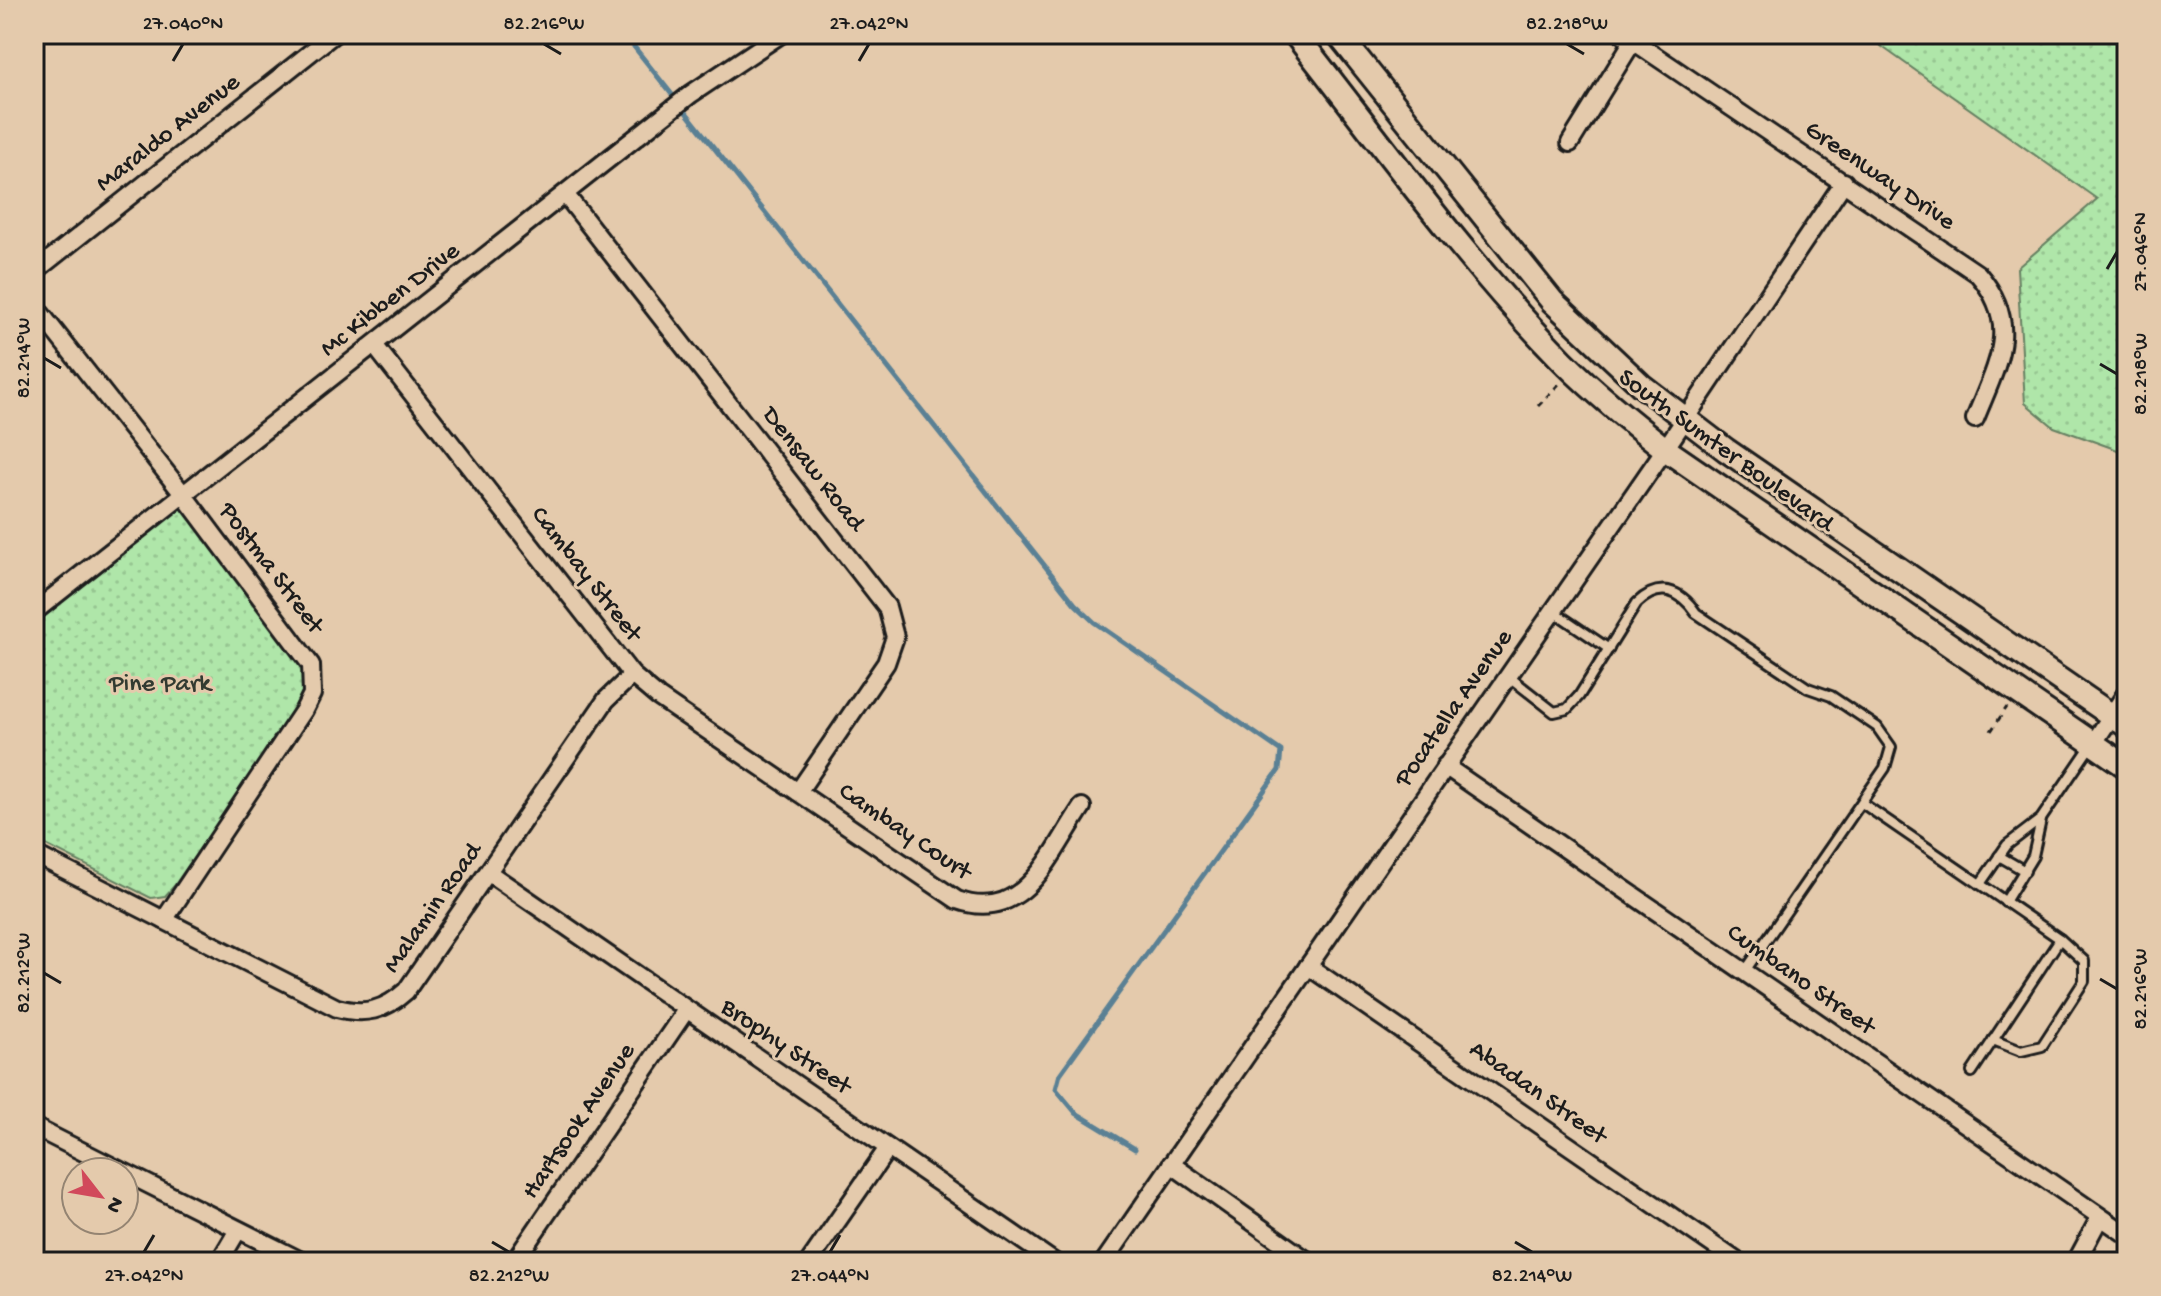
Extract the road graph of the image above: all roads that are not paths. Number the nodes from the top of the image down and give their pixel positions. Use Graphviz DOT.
graph roads {
  1 [pos="334,34"];
  2 [pos="781,34"];
  3 [pos="1295,34"];
  4 [pos="1338,34"];
  5 [pos="1628,37"];
  6 [pos="1570,143"];
  7 [pos="1844,182"];
  8 [pos="565,194"];
  9 [pos="34,272"];
  10 [pos="34,305"];
  11 [pos="375,346"];
  12 [pos="1975,419"];
  13 [pos="1685,420"];
  14 [pos="1665,449"];
  15 [pos="183,494"];
  16 [pos="1553,611"];
  17 [pos="34,612"];
  18 [pos="1609,649"];
  19 [pos="632,675"];
  20 [pos="1508,676"];
  21 [pos="2127,692"];
  22 [pos="2119,721"];
  23 [pos="2093,744"];
  24 [pos="1445,766"];
  25 [pos="2127,767"];
  26 [pos="798,792"];
  27 [pos="1862,803"];
  28 [pos="1082,807"];
  29 [pos="2041,819"];
  30 [pos="34,854"];
  31 [pos="1999,856"];
  32 [pos="2025,871"];
  33 [pos="489,873"];
  34 [pos="1980,884"];
  35 [pos="2005,902"];
  36 [pos="164,920"];
  37 [pos="2060,939"];
  38 [pos="1308,966"];
  39 [pos="1744,972"];
  40 [pos="686,1010"];
  41 [pos="1993,1040"];
  42 [pos="1972,1072"];
  43 [pos="34,1127"];
  44 [pos="888,1148"];
  45 [pos="92,1156"];
  46 [pos="1171,1164"];
  47 [pos="140,1180"];
  48 [pos="2100,1217"];
  49 [pos="238,1230"];
  50 [pos="2127,1235"];
  51 [pos="219,1262"];
  52 [pos="303,1262"];
  53 [pos="514,1262"];
  54 [pos="809,1262"];
  55 [pos="1054,1262"];
  56 [pos="1104,1262"];
  57 [pos="1309,1262"];
  58 [pos="1738,1262"];
  59 [pos="2076,1262"];
  1 -- 9 [label="street, Maraldo Avenue"];
  2 -- 8 [label="street, Mc Kibben Drive"];
  3 -- 14 [label="main road, South Sumter Boulevard"];
  4 -- 13 [label="main road, South Sumter Boulevard"];
  5 -- 6 [label="street"];
  5 -- 7 [label="street, Greenway Drive"];
  7 -- 12 [label="street, Greenway Drive"];
  7 -- 13 [label="street, Pocatella Avenue"];
  8 -- 11 [label="street, Mc Kibben Drive"];
  8 -- 26 [label="street, Densaw Road"];
  10 -- 15 [label="street, Postma Street"];
  11 -- 15 [label="street, Mc Kibben Drive"];
  11 -- 19 [label="street, Cambay Street"];
  13 -- 14 [label="street, Pocatella Avenue"];
  13 -- 22 [label="main road, South Sumter Boulevard"];
  14 -- 16 [label="street, Pocatella Avenue"];
  14 -- 23 [label="main road, South Sumter Boulevard"];
  15 -- 17 [label="street, Mc Kibben Drive"];
  15 -- 36 [label="street, Postma Street"];
  16 -- 18 [label="lane"];
  16 -- 20 [label="street, Pocatella Avenue"];
  18 -- 20 [label="lane"];
  18 -- 27 [label="lane"];
  19 -- 26 [label="street, Cambay Street"];
  19 -- 33 [label="street, Malamin Road"];
  20 -- 24 [label="street, Pocatella Avenue"];
  21 -- 22 [label="street"];
  22 -- 23 [label="street"];
  23 -- 25 [label="main road, South Sumter Boulevard"];
  23 -- 29 [label="lane"];
  24 -- 38 [label="street, Pocatella Avenue"];
  24 -- 39 [label="street, Cumbano Street"];
  26 -- 28 [label="street, Cambay Court"];
  27 -- 34 [label="lane"];
  27 -- 39 [label="lane"];
  29 -- 31 [label="lane"];
  29 -- 32 [label="lane"];
  30 -- 36 [label="street, Malamin Road"];
  31 -- 32 [label="lane"];
  31 -- 34 [label="lane"];
  32 -- 35 [label="lane"];
  33 -- 36 [label="street, Malamin Road"];
  33 -- 40 [label="street, Brophy Street"];
  34 -- 35 [label="lane"];
  35 -- 37 [label="lane"];
  37 -- 41 [label="lane"];
  37 -- 41 [label="lane"];
  38 -- 46 [label="street, Pocatella Avenue"];
  38 -- 58 [label="street, Abadan Street"];
  39 -- 48 [label="street, Cumbano Street"];
  40 -- 44 [label="street, Brophy Street"];
  40 -- 53 [label="street, Hartsook Avenue"];
  41 -- 42 [label="lane"];
  43 -- 45 [label="street"];
  44 -- 54 [label="street"];
  44 -- 55 [label="street, Brophy Street"];
  46 -- 56 [label="street, Pocatella Avenue"];
  46 -- 57 [label="street"];
  47 -- 49 [label="street"];
  48 -- 50 [label="street, Cumbano Street"];
  48 -- 59 [label="street"];
  49 -- 51 [label="street"];
  49 -- 52 [label="street"];
}
